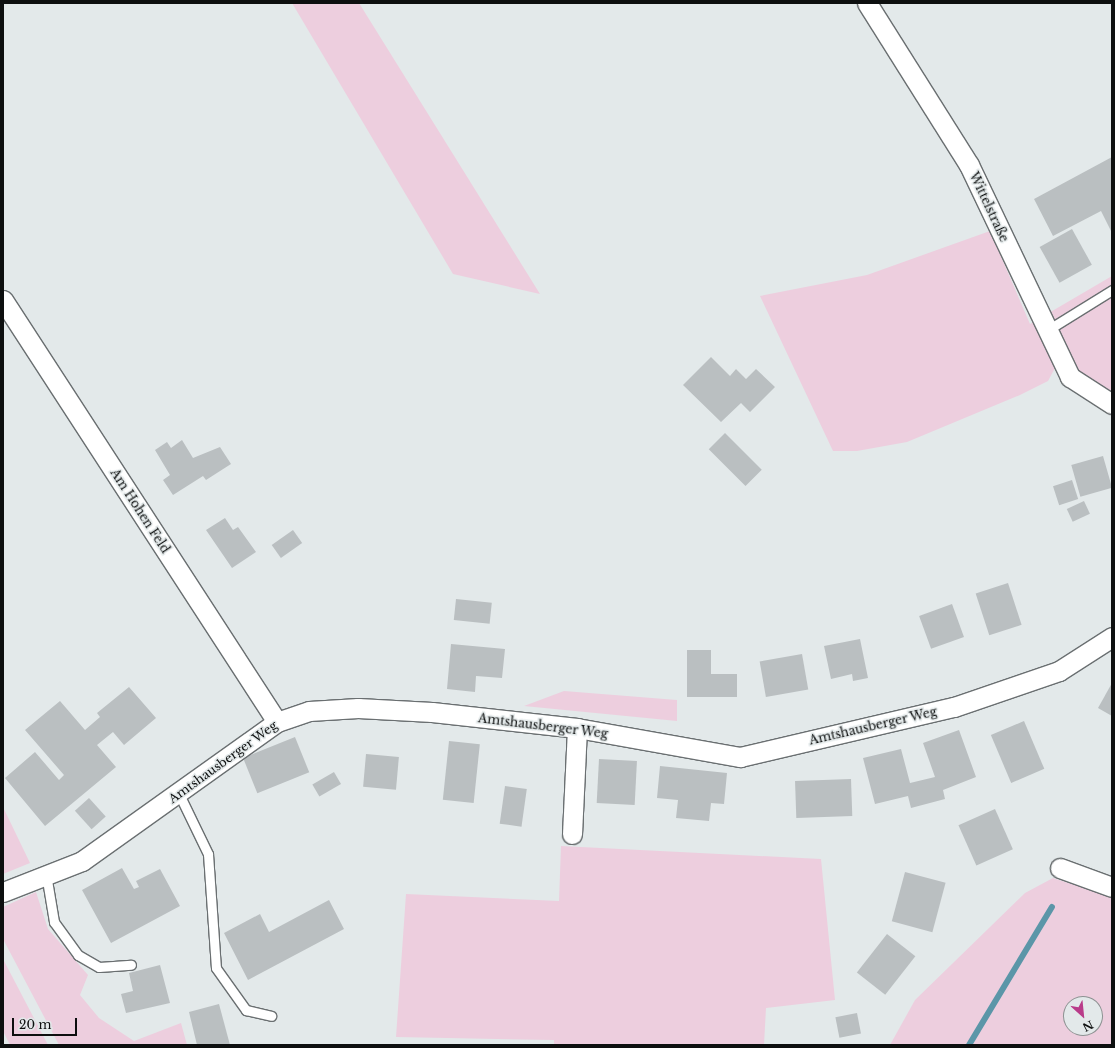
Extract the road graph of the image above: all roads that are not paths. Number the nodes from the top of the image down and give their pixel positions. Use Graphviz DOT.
graph roads {
  1 [pos="867,3"];
  2 [pos="1112,290"];
  3 [pos="3,300"];
  4 [pos="1045,332"];
  5 [pos="1112,404"];
  6 [pos="1112,637"];
  7 [pos="277,722"];
  8 [pos="577,728"];
  9 [pos="179,794"];
  10 [pos="572,834"];
  11 [pos="1060,868"];
  12 [pos="46,874"];
  13 [pos="1112,887"];
  14 [pos="3,892"];
  15 [pos="131,965"];
  16 [pos="271,1016"];
  1 -- 4 [label="street, Wittelstraße"];
  2 -- 4 [label="lane"];
  3 -- 7 [label="street, Am Hohen Feld"];
  4 -- 5 [label="street, Wittelstraße"];
  6 -- 8 [label="street, Amtshausberger Weg"];
  7 -- 8 [label="street, Amtshausberger Weg"];
  7 -- 9 [label="street, Amtshausberger Weg"];
  8 -- 10 [label="street"];
  9 -- 12 [label="street, Amtshausberger Weg"];
  9 -- 16 [label="lane"];
  11 -- 13 [label="street"];
  12 -- 14 [label="street, Amtshausberger Weg"];
  12 -- 15 [label="lane"];
}
